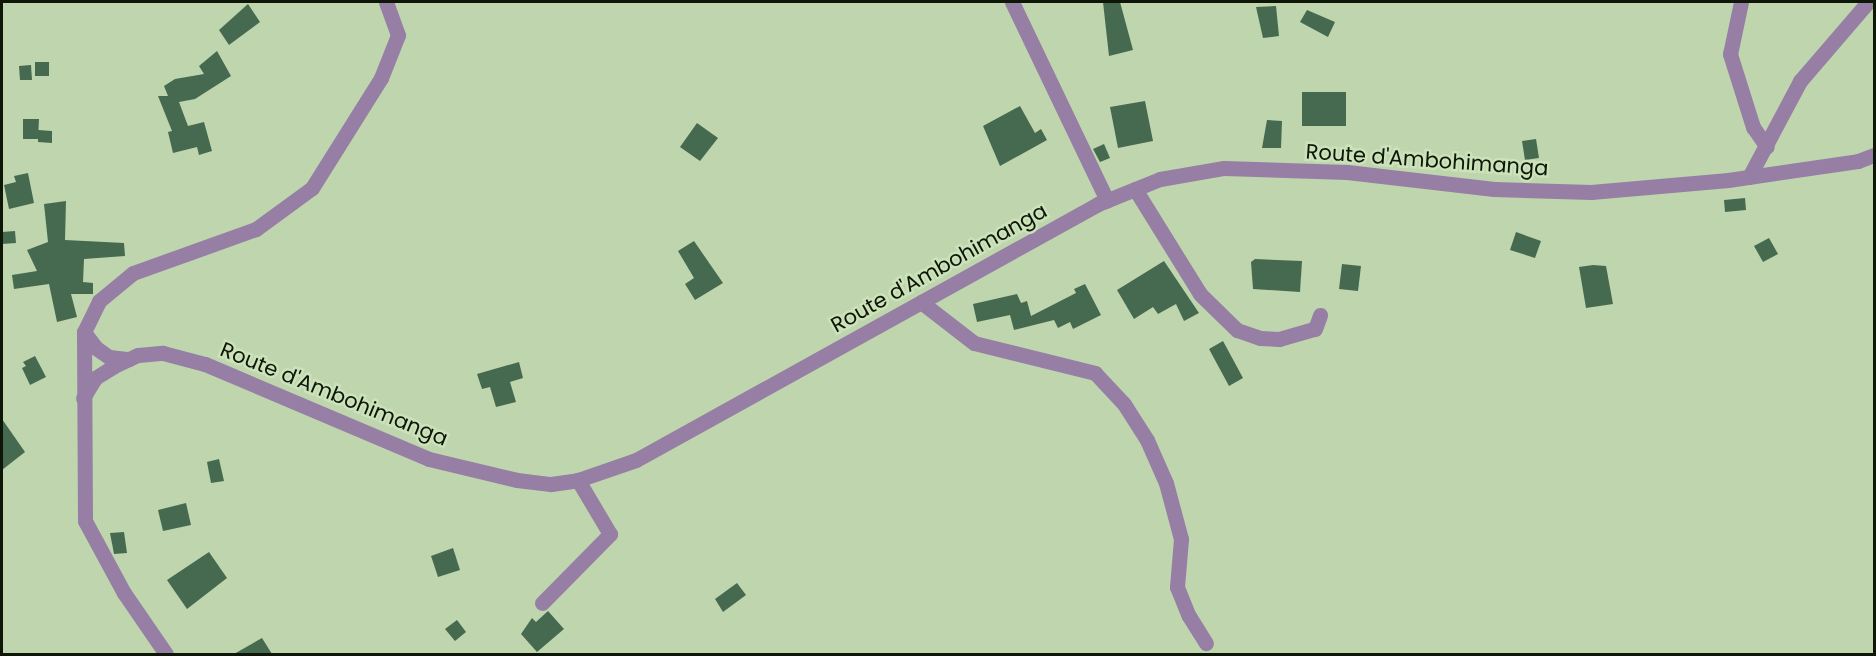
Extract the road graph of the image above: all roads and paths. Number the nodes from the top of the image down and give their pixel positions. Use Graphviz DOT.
graph roads {
  1 [pos="386,2"];
  2 [pos="1012,2"];
  3 [pos="1741,2"];
  4 [pos="1868,2"];
  5 [pos="1767,147"];
  6 [pos="1875,155"];
  7 [pos="1749,177"];
  8 [pos="1135,189"];
  9 [pos="1107,200"];
  10 [pos="921,302"];
  11 [pos="1320,315"];
  12 [pos="84,332"];
  13 [pos="129,359"];
  14 [pos="83,398"];
  15 [pos="578,480"];
  16 [pos="542,603"];
  17 [pos="1206,643"];
  18 [pos="166,654"];
  1 -- 12 [label="street"];
  2 -- 9 [label="street"];
  3 -- 5 [label="street"];
  4 -- 5 [label="street"];
  5 -- 7 [label="street"];
  6 -- 7 [label="street, Route d'Ambohimanga"];
  7 -- 8 [label="street, Route d'Ambohimanga"];
  8 -- 9 [label="street, Route d'Ambohimanga"];
  8 -- 11 [label="street"];
  9 -- 10 [label="street, Route d'Ambohimanga"];
  10 -- 15 [label="street, Route d'Ambohimanga"];
  10 -- 17 [label="street"];
  12 -- 13 [label="street"];
  12 -- 14 [label="street"];
  13 -- 14 [label="street, Route d'Ambohimanga"];
  13 -- 15 [label="street, Route d'Ambohimanga"];
  14 -- 18 [label="street"];
  15 -- 16 [label="street"];
}
